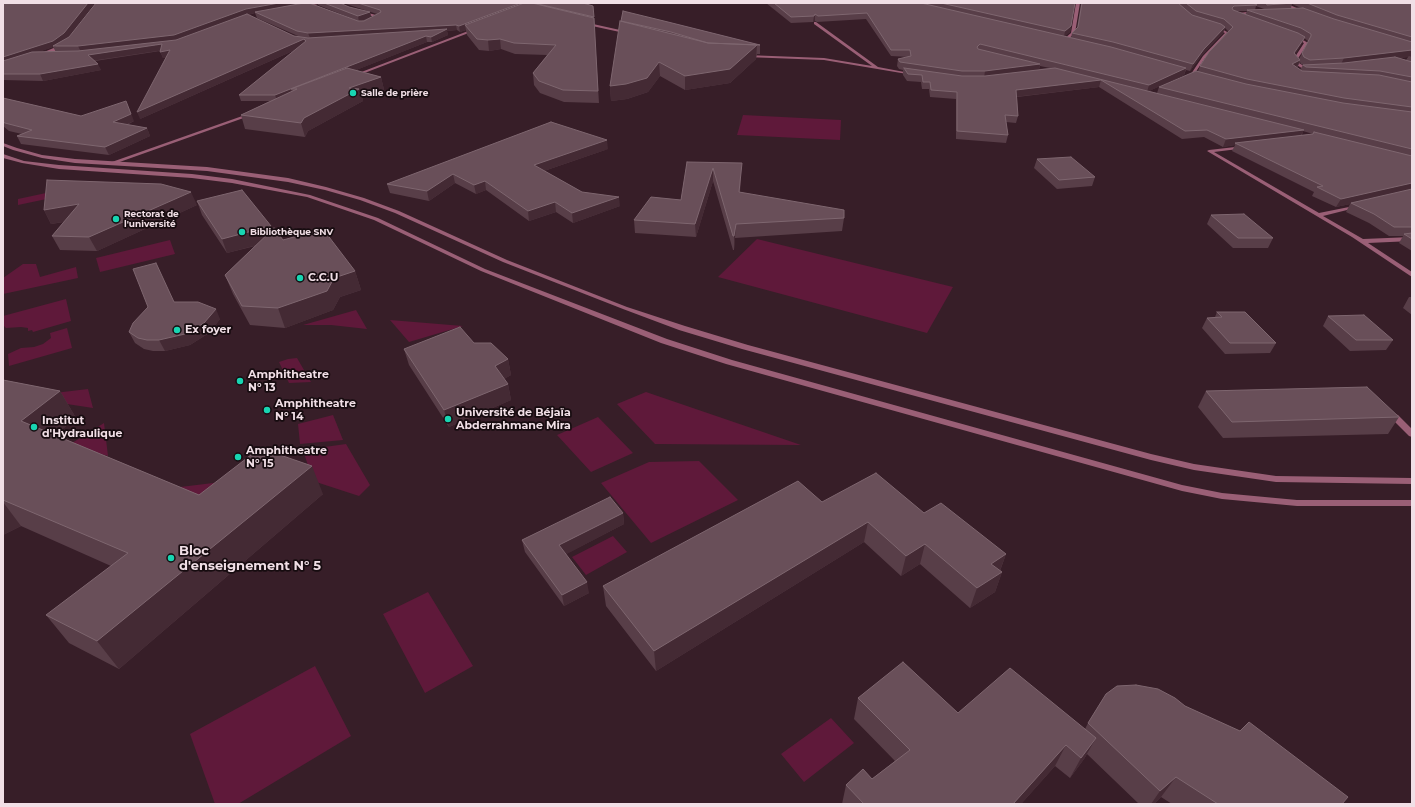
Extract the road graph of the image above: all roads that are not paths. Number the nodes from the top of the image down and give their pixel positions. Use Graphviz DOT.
graph roads {
  1 [pos="321,3"];
  2 [pos="1078,3"];
  3 [pos="1282,3"];
  4 [pos="308,5"];
  5 [pos="295,7"];
  6 [pos="315,8"];
  7 [pos="358,11"];
  8 [pos="1286,11"];
  9 [pos="1300,11"];
  10 [pos="1258,12"];
  11 [pos="1307,13"];
  12 [pos="1245,18"];
  13 [pos="370,21"];
  14 [pos="580,22"];
  15 [pos="815,23"];
  16 [pos="1213,26"];
  17 [pos="479,28"];
  18 [pos="465,33"];
  19 [pos="450,34"];
  20 [pos="632,34"];
  21 [pos="1290,35"];
  22 [pos="1057,38"];
  23 [pos="1065,40"];
  24 [pos="69,41"];
  25 [pos="1072,42"];
  26 [pos="739,55"];
  27 [pos="55,56"];
  28 [pos="878,68"];
  29 [pos="1319,69"];
  30 [pos="1185,73"];
  31 [pos="917,75"];
  32 [pos="1192,75"];
  33 [pos="1200,77"];
  34 [pos="344,79"];
  35 [pos="1179,81"];
  36 [pos="258,112"];
  37 [pos="3,144"];
  38 [pos="1248,146"];
  39 [pos="3,156"];
  40 [pos="112,164"];
  41 [pos="207,168"];
  42 [pos="192,176"];
  43 [pos="1366,204"];
  44 [pos="1319,215"];
  45 [pos="1412,239"];
  46 [pos="1362,241"];
  47 [pos="1412,275"];
  48 [pos="1395,417"];
  49 [pos="1412,434"];
  50 [pos="1412,481"];
  51 [pos="1412,503"];
  1 -- 4 [label="street"];
  2 -- 23 [label="street"];
  3 -- 9 [label="street"];
  4 -- 5 [label="street"];
  4 -- 6 [label="street"];
  7 -- 13 [label="street"];
  8 -- 9 [label="street"];
  9 -- 11 [label="street"];
  10 -- 12 [label="street"];
  14 -- 20 [label="street"];
  15 -- 28 [label="street"];
  16 -- 32 [label="street"];
  17 -- 18 [label="street"];
  18 -- 19 [label="street"];
  18 -- 34 [label="street"];
  21 -- 29 [label="street"];
  22 -- 23 [label="street"];
  23 -- 25 [label="street"];
  24 -- 27 [label="street"];
  26 -- 28 [label="street"];
  28 -- 31 [label="street"];
  30 -- 32 [label="street"];
  32 -- 33 [label="street"];
  32 -- 35 [label="street"];
  36 -- 40 [label="street"];
  37 -- 40 [label="street"];
  38 -- 44 [label="street"];
  39 -- 42 [label="street"];
  40 -- 41 [label="street"];
  41 -- 42 [label="street"];
  41 -- 50 [label="street"];
  42 -- 51 [label="street"];
  43 -- 44 [label="street"];
  44 -- 46 [label="street"];
  45 -- 46 [label="street"];
  46 -- 47 [label="street"];
  48 -- 49 [label="street"];
}
